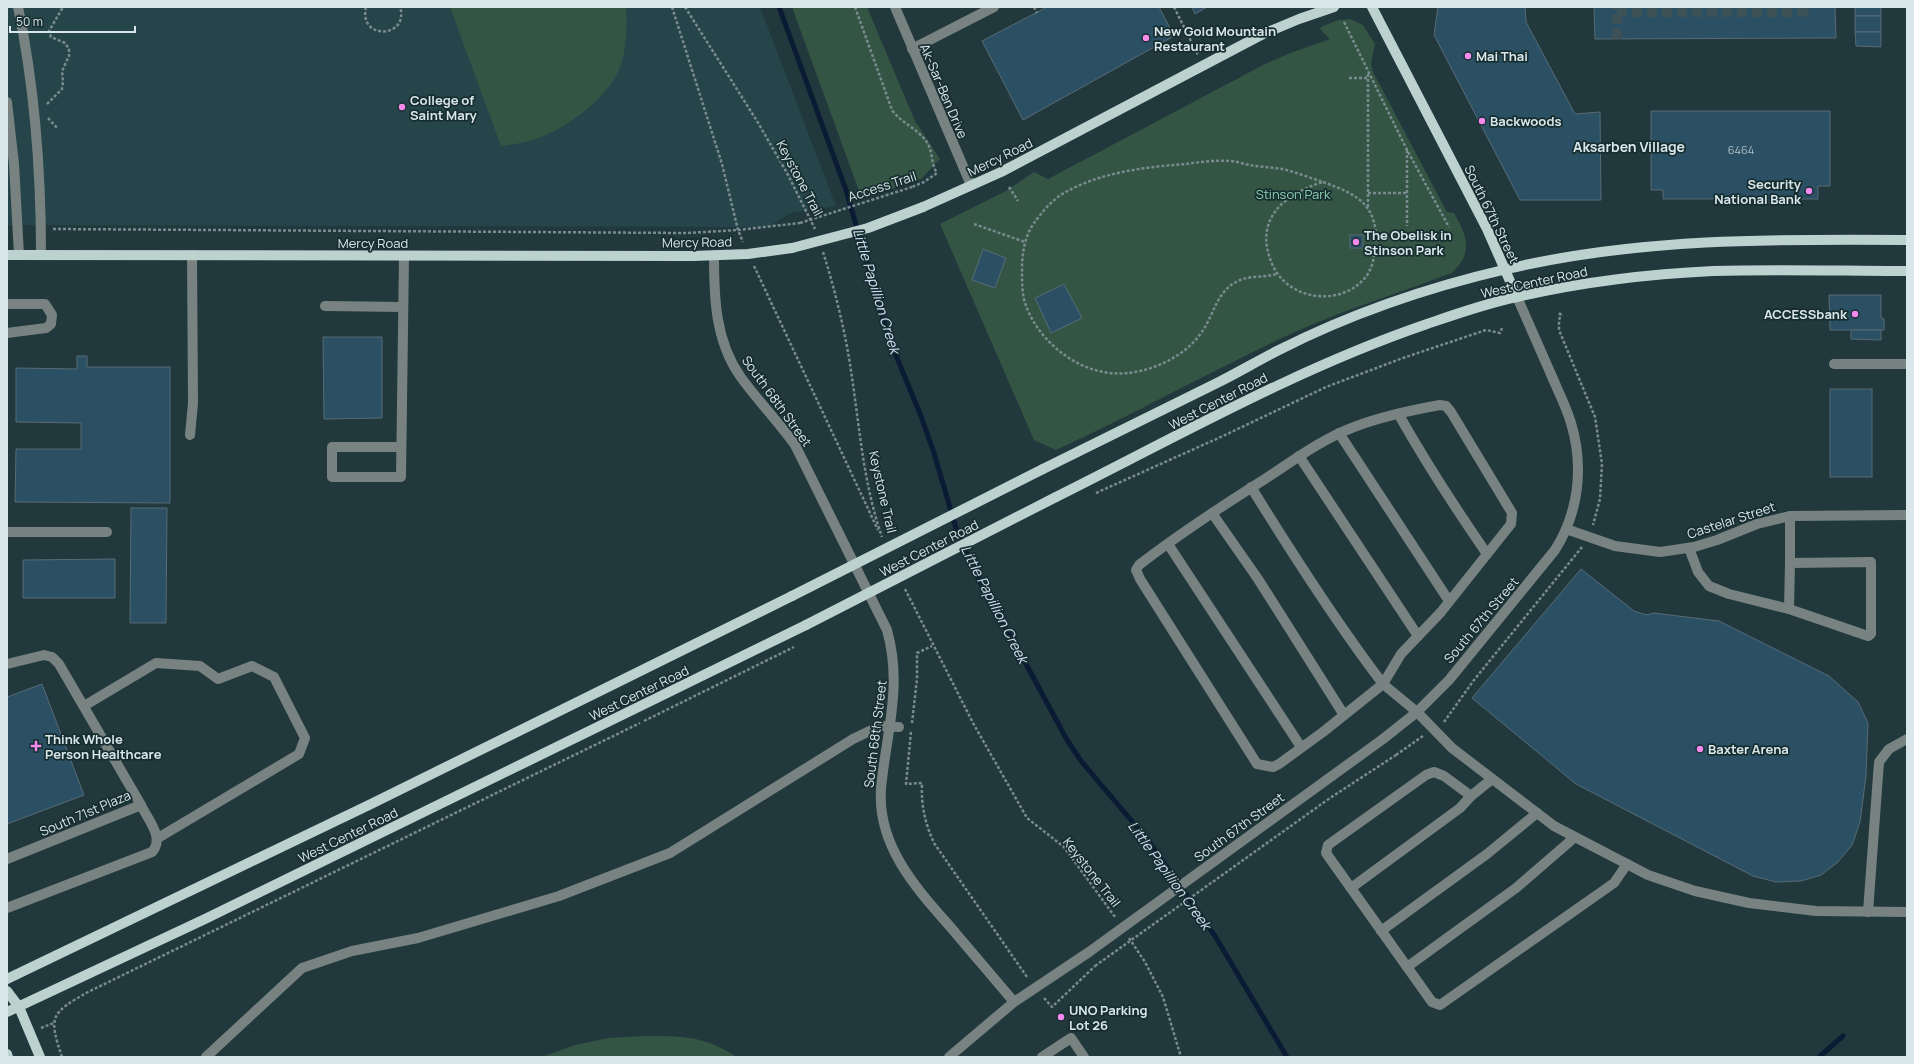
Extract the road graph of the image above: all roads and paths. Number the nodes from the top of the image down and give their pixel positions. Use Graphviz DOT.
graph roads {
  1 [pos="18,7"];
  2 [pos="63,7"];
  3 [pos="366,7"];
  4 [pos="400,7"];
  5 [pos="672,7"];
  6 [pos="685,7"];
  7 [pos="855,7"];
  8 [pos="895,7"];
  9 [pos="994,7"];
  10 [pos="1034,7"];
  11 [pos="1174,7"];
  12 [pos="1334,7"];
  13 [pos="1372,7"];
  14 [pos="1037,13"];
  15 [pos="1344,22"];
  16 [pos="912,49"];
  17 [pos="1203,66"];
  18 [pos="1349,78"];
  19 [pos="1370,78"];
  20 [pos="7,102"];
  21 [pos="47,107"];
  22 [pos="46,111"];
  23 [pos="58,128"];
  24 [pos="1407,150"];
  25 [pos="1323,182"];
  26 [pos="971,185"];
  27 [pos="1009,187"];
  28 [pos="1368,193"];
  29 [pos="1407,193"];
  30 [pos="1018,201"];
  31 [pos="1368,207"];
  32 [pos="974,224"];
  33 [pos="1407,226"];
  34 [pos="1449,226"];
  35 [pos="41,230"];
  36 [pos="738,230"];
  37 [pos="816,232"];
  38 [pos="1907,240"];
  39 [pos="1026,242"];
  40 [pos="823,250"];
  41 [pos="748,254"];
  42 [pos="7,255"];
  43 [pos="19,255"];
  44 [pos="41,255"];
  45 [pos="192,255"];
  46 [pos="714,255"];
  47 [pos="404,256"];
  48 [pos="1505,269"];
  49 [pos="1907,271"];
  50 [pos="1276,274"];
  51 [pos="1517,297"];
  52 [pos="7,304"];
  53 [pos="325,306"];
  54 [pos="403,306"];
  55 [pos="1502,328"];
  56 [pos="7,333"];
  57 [pos="1834,364"];
  58 [pos="1907,364"];
  59 [pos="1399,415"];
  60 [pos="1340,433"];
  61 [pos="190,435"];
  62 [pos="401,447"];
  63 [pos="1299,456"];
  64 [pos="1252,487"];
  65 [pos="1093,495"];
  66 [pos="1212,513"];
  67 [pos="1907,514"];
  68 [pos="1790,516"];
  69 [pos="1566,529"];
  70 [pos="7,532"];
  71 [pos="107,532"];
  72 [pos="881,536"];
  73 [pos="884,543"];
  74 [pos="1168,544"];
  75 [pos="1689,548"];
  76 [pos="1487,554"];
  77 [pos="1790,563"];
  78 [pos="903,585"];
  79 [pos="1449,601"];
  80 [pos="1789,609"];
  81 [pos="1418,636"];
  82 [pos="798,644"];
  83 [pos="932,646"];
  84 [pos="7,664"];
  85 [pos="1383,684"];
  86 [pos="84,706"];
  87 [pos="1417,712"];
  88 [pos="1344,715"];
  89 [pos="894,727"];
  90 [pos="1907,739"];
  91 [pos="1301,748"];
  92 [pos="1396,755"];
  93 [pos="1492,779"];
  94 [pos="1471,796"];
  95 [pos="141,805"];
  96 [pos="1537,813"];
  97 [pos="158,838"];
  98 [pos="1575,838"];
  99 [pos="7,859"];
  100 [pos="1627,864"];
  101 [pos="1351,888"];
  102 [pos="7,908"];
  103 [pos="1868,912"];
  104 [pos="1907,912"];
  105 [pos="1119,923"];
  106 [pos="1381,931"];
  107 [pos="1128,936"];
  108 [pos="1407,967"];
  109 [pos="7,979"];
  110 [pos="1036,987"];
  111 [pos="7,991"];
  112 [pos="1014,1002"];
  113 [pos="19,1007"];
  114 [pos="7,1012"];
  115 [pos="7,1054"];
  116 [pos="8,1057"];
  117 [pos="40,1057"];
  118 [pos="62,1057"];
  119 [pos="206,1057"];
  120 [pos="949,1057"];
  121 [pos="1042,1057"];
  122 [pos="1084,1057"];
  123 [pos="1181,1057"];
  1 -- 35 [label="street"];
  2 -- 21 [label="path"];
  3 -- 4 [label="path"];
  5 -- 36 [label="path"];
  6 -- 37 [label="path, Keystone Trail"];
  7 -- 36 [label="path, Access Trail, bridge"];
  8 -- 16 [label="street, Ak-Sar-Ben Drive"];
  9 -- 16 [label="street"];
  10 -- 14 [label="path"];
  11 -- 17 [label="path"];
  12 -- 17 [label="main road, Mercy Road"];
  13 -- 48 [label="main road, South 67th Street"];
  15 -- 19 [label="path"];
  16 -- 26 [label="street, Ak-Sar-Ben Drive"];
  17 -- 26 [label="main road, Mercy Road"];
  18 -- 19 [label="path"];
  19 -- 24 [label="path"];
  19 -- 28 [label="path"];
  20 -- 43 [label="street"];
  22 -- 23 [label="path"];
  24 -- 29 [label="path"];
  24 -- 34 [label="path"];
  25 -- 31 [label="path"];
  25 -- 39 [label="path"];
  25 -- 50 [label="path"];
  26 -- 41 [label="main road, Mercy Road, bridge"];
  27 -- 30 [label="path"];
  28 -- 29 [label="path"];
  28 -- 31 [label="path"];
  29 -- 33 [label="path"];
  31 -- 50 [label="path"];
  32 -- 39 [label="path"];
  35 -- 36 [label="path, Access Trail"];
  35 -- 44 [label="street"];
  36 -- 41 [label="path"];
  38 -- 48 [label="main road, West Center Road"];
  39 -- 50 [label="path"];
  40 -- 72 [label="path, Keystone Trail"];
  41 -- 46 [label="main road, Mercy Road"];
  41 -- 72 [label="path"];
  42 -- 43 [label="main road, Mercy Road"];
  43 -- 44 [label="main road, Mercy Road"];
  44 -- 45 [label="main road, Mercy Road"];
  45 -- 47 [label="main road, Mercy Road"];
  45 -- 61 [label="street"];
  46 -- 47 [label="main road, Mercy Road"];
  46 -- 89 [label="street, South 68th Street"];
  47 -- 54 [label="street"];
  48 -- 51 [label="main road, South 67th Street"];
  48 -- 109 [label="main road, West Center Road, bridge"];
  49 -- 51 [label="main road, West Center Road"];
  51 -- 69 [label="street, South 67th Street"];
  51 -- 113 [label="main road, West Center Road, bridge"];
  52 -- 56 [label="street"];
  53 -- 54 [label="street"];
  54 -- 62 [label="street"];
  55 -- 65 [label="path"];
  57 -- 58 [label="street"];
  59 -- 60 [label="street"];
  59 -- 76 [label="street"];
  59 -- 76 [label="street"];
  60 -- 63 [label="street"];
  60 -- 79 [label="street"];
  62 -- 62 [label="street"];
  63 -- 64 [label="street"];
  63 -- 81 [label="street"];
  64 -- 66 [label="street"];
  64 -- 85 [label="street"];
  66 -- 74 [label="street"];
  66 -- 88 [label="street"];
  67 -- 68 [label="street, Castelar Street"];
  68 -- 75 [label="street, Castelar Street"];
  68 -- 77 [label="street"];
  69 -- 75 [label="street, Castelar Street"];
  69 -- 87 [label="street, South 67th Street"];
  70 -- 71 [label="street"];
  72 -- 73 [label="path, Keystone Trail"];
  74 -- 91 [label="street"];
  74 -- 91 [label="street"];
  75 -- 80 [label="street"];
  76 -- 79 [label="street"];
  77 -- 80 [label="street"];
  77 -- 80 [label="street"];
  78 -- 83 [label="path, Keystone Trail"];
  79 -- 81 [label="street"];
  81 -- 85 [label="street"];
  82 -- 118 [label="path"];
  83 -- 105 [label="path, Keystone Trail"];
  83 -- 110 [label="path"];
  84 -- 86 [label="street, South 71st Plaza"];
  85 -- 87 [label="street"];
  85 -- 88 [label="street"];
  86 -- 95 [label="street, South 71st Plaza"];
  86 -- 97 [label="street"];
  87 -- 93 [label="street"];
  87 -- 110 [label="street, South 67th Street, bridge"];
  88 -- 91 [label="street"];
  89 -- 112 [label="street, South 68th Street"];
  89 -- 119 [label="street"];
  90 -- 103 [label="street"];
  92 -- 110 [label="path, bridge"];
  93 -- 94 [label="street"];
  93 -- 96 [label="street"];
  94 -- 101 [label="street"];
  94 -- 101 [label="street"];
  95 -- 97 [label="street"];
  95 -- 99 [label="street, South 71st Plaza"];
  96 -- 98 [label="street"];
  96 -- 106 [label="street"];
  97 -- 102 [label="street"];
  98 -- 100 [label="street"];
  98 -- 108 [label="street"];
  100 -- 103 [label="street"];
  100 -- 108 [label="street"];
  101 -- 106 [label="street"];
  103 -- 104 [label="street"];
  106 -- 108 [label="street"];
  107 -- 123 [label="path"];
  110 -- 112 [label="street, South 67th Street"];
  111 -- 113 [label="main road"];
  112 -- 120 [label="street, South 67th Street"];
  113 -- 114 [label="main road, West Center Road"];
  113 -- 117 [label="main road"];
  115 -- 116 [label="main road"];
  121 -- 122 [label="street"];
}
